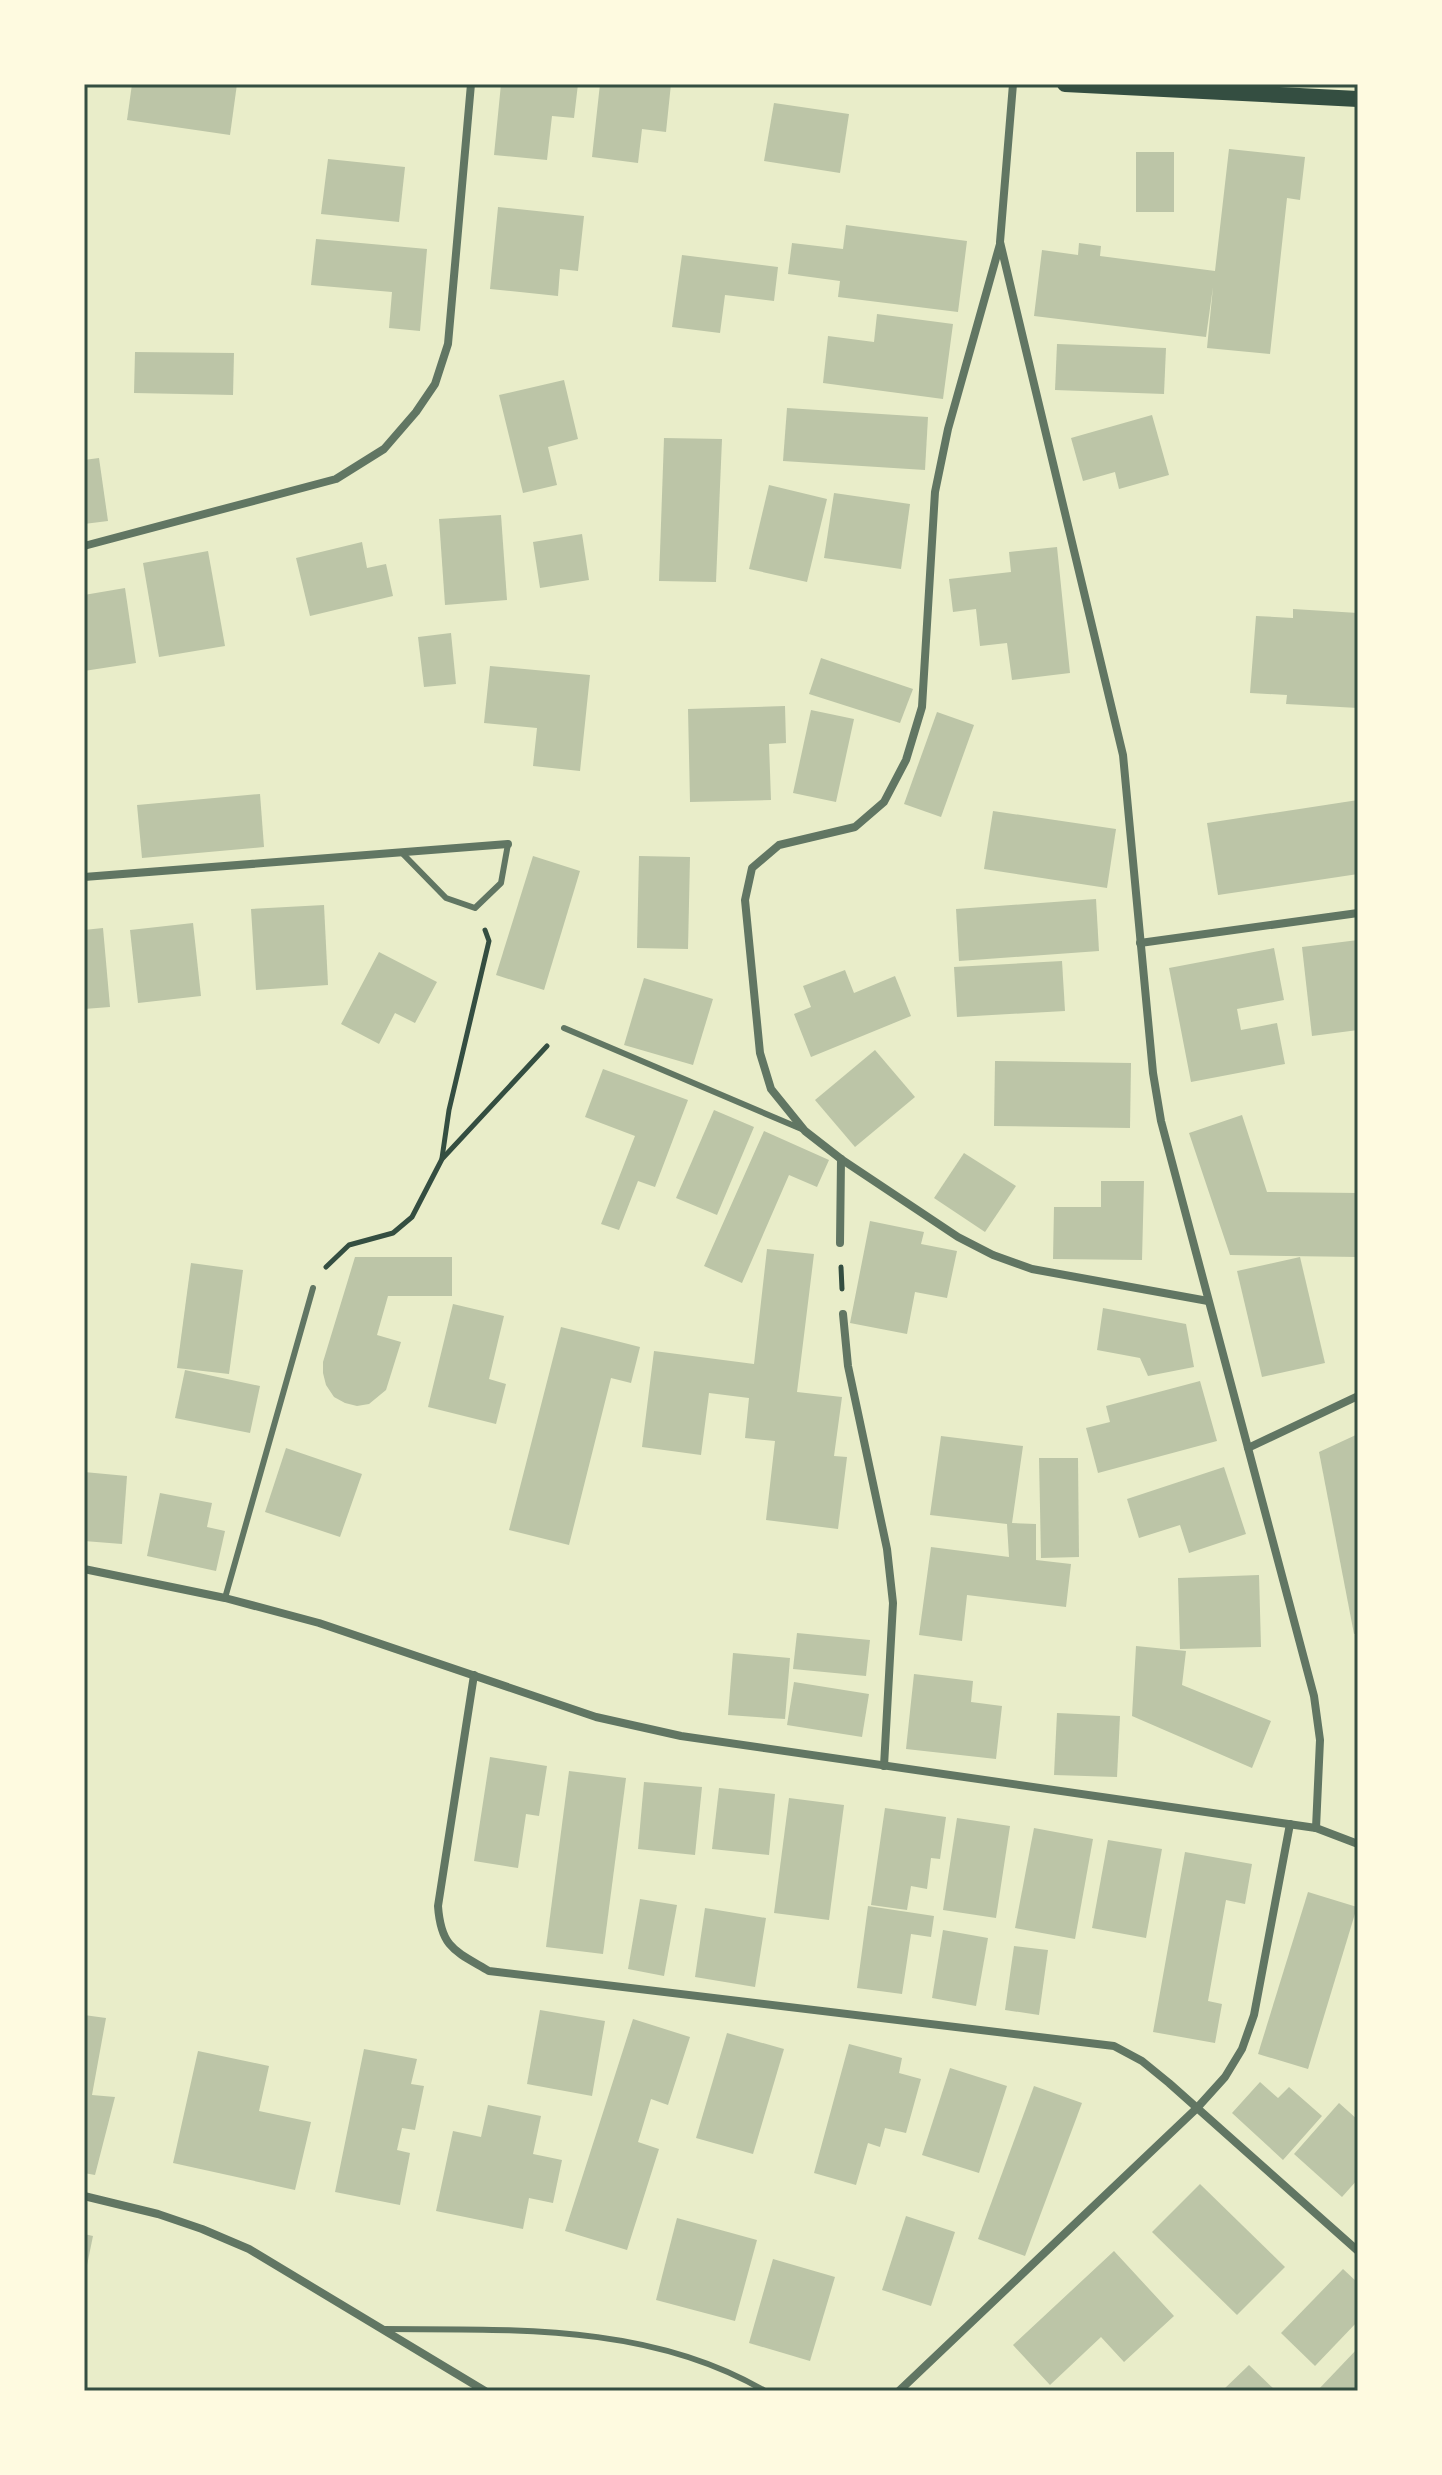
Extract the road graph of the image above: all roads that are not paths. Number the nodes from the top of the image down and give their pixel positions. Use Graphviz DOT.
graph roads {
  1 [pos="471,84"];
  2 [pos="1013,84"];
  3 [pos="1065,84"];
  4 [pos="1358,99"];
  5 [pos="1000,242"];
  6 [pos="84,546"];
  7 [pos="508,844"];
  8 [pos="403,854"];
  9 [pos="84,877"];
  10 [pos="1358,913"];
  11 [pos="1140,943"];
  12 [pos="564,1028"];
  13 [pos="805,1131"];
  14 [pos="841,1159"];
  15 [pos="840,1243"];
  16 [pos="313,1288"];
  17 [pos="1208,1301"];
  18 [pos="843,1314"];
  19 [pos="1358,1396"];
  20 [pos="1248,1448"];
  21 [pos="84,1569"];
  22 [pos="225,1598"];
  23 [pos="474,1675"];
  24 [pos="884,1766"];
  25 [pos="1290,1824"];
  26 [pos="1316,1828"];
  27 [pos="1358,1844"];
  28 [pos="1197,2108"];
  29 [pos="84,2196"];
  30 [pos="1358,2251"];
  31 [pos="381,2329"];
  32 [pos="485,2391"];
  33 [pos="765,2391"];
  34 [pos="899,2391"];
  1 -- 6 [label="street"];
  2 -- 5 [label="street"];
  3 -- 4 [label="main road"];
  5 -- 11 [label="street"];
  5 -- 13 [label="street"];
  7 -- 8 [label="street"];
  7 -- 8 [label="lane"];
  8 -- 9 [label="street"];
  10 -- 11 [label="street"];
  11 -- 17 [label="street"];
  12 -- 13 [label="lane"];
  13 -- 14 [label="street"];
  14 -- 15 [label="street"];
  14 -- 17 [label="street"];
  16 -- 22 [label="lane"];
  17 -- 20 [label="street"];
  18 -- 24 [label="street"];
  19 -- 20 [label="street"];
  20 -- 26 [label="street"];
  21 -- 22 [label="street"];
  22 -- 23 [label="street"];
  23 -- 24 [label="street"];
  23 -- 28 [label="street"];
  24 -- 25 [label="street"];
  25 -- 26 [label="street"];
  25 -- 28 [label="street"];
  26 -- 27 [label="street"];
  28 -- 30 [label="street"];
  28 -- 34 [label="street"];
  29 -- 31 [label="street"];
  31 -- 32 [label="street"];
  31 -- 33 [label="lane"];
}
